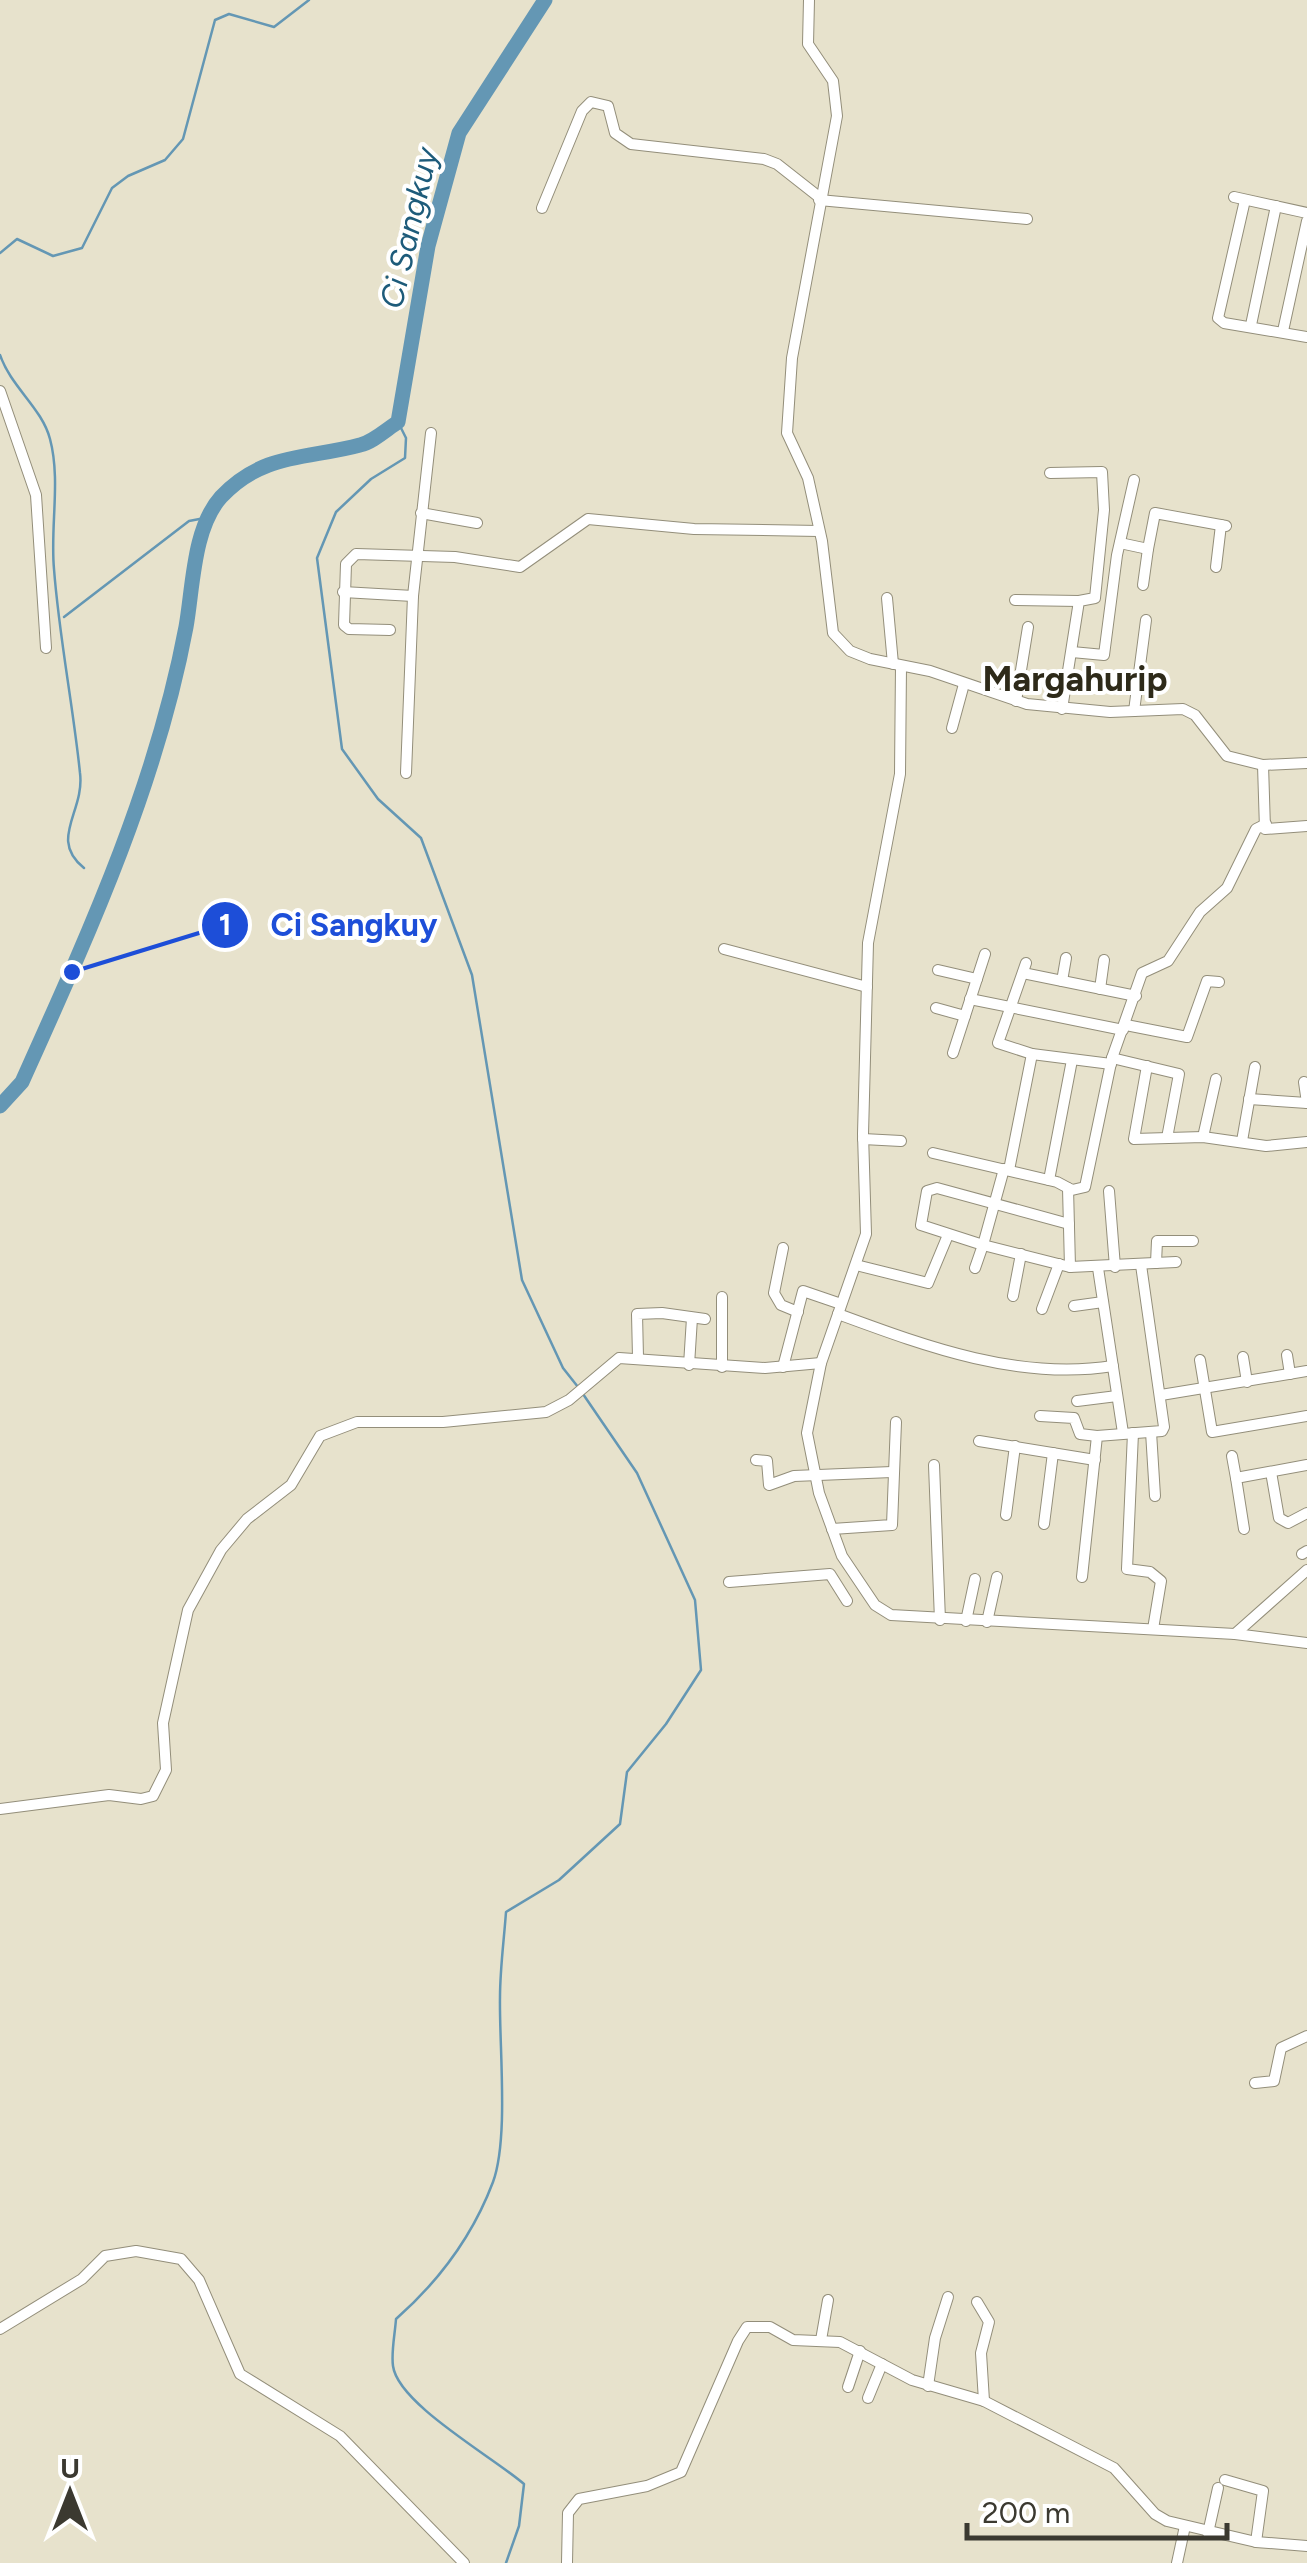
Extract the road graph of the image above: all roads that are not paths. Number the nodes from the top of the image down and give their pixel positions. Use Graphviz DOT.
graph roads {
  1 [pos="809,0"];
  2 [pos="814,195"];
  3 [pos="1276,206"];
  4 [pos="542,208"];
  5 [pos="1307,213"];
  6 [pos="1027,219"];
  7 [pos="1307,221"];
  8 [pos="1250,326"];
  9 [pos="1283,331"];
  10 [pos="1307,337"];
  11 [pos="0,391"];
  12 [pos="431,433"];
  13 [pos="1050,472"];
  14 [pos="1134,480"];
  15 [pos="421,514"];
  16 [pos="477,524"];
  17 [pos="819,531"];
  18 [pos="1120,543"];
  19 [pos="1148,549"];
  20 [pos="416,556"];
  21 [pos="1216,567"];
  22 [pos="1143,585"];
  23 [pos="343,592"];
  24 [pos="414,596"];
  25 [pos="887,598"];
  26 [pos="1015,600"];
  27 [pos="1079,601"];
  28 [pos="1146,620"];
  29 [pos="1028,627"];
  30 [pos="390,630"];
  31 [pos="46,648"];
  32 [pos="1072,652"];
  33 [pos="897,665"];
  34 [pos="964,684"];
  35 [pos="1016,701"];
  36 [pos="1062,708"];
  37 [pos="1134,711"];
  38 [pos="952,728"];
  39 [pos="1307,763"];
  40 [pos="1263,766"];
  41 [pos="406,772"];
  42 [pos="1265,826"];
  43 [pos="1307,826"];
  44 [pos="724,949"];
  45 [pos="985,954"];
  46 [pos="1066,958"];
  47 [pos="1104,960"];
  48 [pos="938,970"];
  49 [pos="977,978"];
  50 [pos="1062,981"];
  51 [pos="1219,982"];
  52 [pos="867,987"];
  53 [pos="1100,989"];
  54 [pos="1136,996"];
  55 [pos="970,999"];
  56 [pos="936,1008"];
  57 [pos="1010,1010"];
  58 [pos="965,1016"];
  59 [pos="1124,1028"];
  60 [pos="954,1052"];
  61 [pos="1032,1054"];
  62 [pos="1072,1060"];
  63 [pos="1111,1061"];
  64 [pos="1147,1066"];
  65 [pos="1254,1068"];
  66 [pos="1216,1079"];
  67 [pos="1304,1082"];
  68 [pos="1249,1099"];
  69 [pos="1307,1103"];
  70 [pos="1203,1137"];
  71 [pos="1166,1138"];
  72 [pos="863,1140"];
  73 [pos="901,1140"];
  74 [pos="1242,1140"];
  75 [pos="1307,1142"];
  76 [pos="933,1153"];
  77 [pos="1006,1170"];
  78 [pos="1050,1180"];
  79 [pos="1068,1188"];
  80 [pos="1109,1191"];
  81 [pos="995,1204"];
  82 [pos="1068,1224"];
  83 [pos="948,1235"];
  84 [pos="1193,1240"];
  85 [pos="984,1245"];
  86 [pos="782,1248"];
  87 [pos="1021,1254"];
  88 [pos="1176,1262"];
  89 [pos="1156,1263"];
  90 [pos="856,1265"];
  91 [pos="1065,1265"];
  92 [pos="1141,1265"];
  93 [pos="1115,1266"];
  94 [pos="975,1268"];
  95 [pos="1098,1268"];
  96 [pos="722,1296"];
  97 [pos="1012,1296"];
  98 [pos="1103,1302"];
  99 [pos="1074,1306"];
  100 [pos="839,1309"];
  101 [pos="1042,1309"];
  102 [pos="798,1312"];
  103 [pos="692,1318"];
  104 [pos="705,1319"];
  105 [pos="1287,1354"];
  106 [pos="1243,1357"];
  107 [pos="638,1358"];
  108 [pos="1200,1360"];
  109 [pos="820,1363"];
  110 [pos="689,1365"];
  111 [pos="783,1366"];
  112 [pos="1113,1366"];
  113 [pos="722,1367"];
  114 [pos="1307,1372"];
  115 [pos="1290,1374"];
  116 [pos="1247,1382"];
  117 [pos="1205,1390"];
  118 [pos="1161,1395"];
  119 [pos="1117,1396"];
  120 [pos="1077,1401"];
  121 [pos="1040,1416"];
  122 [pos="1307,1416"];
  123 [pos="896,1422"];
  124 [pos="1151,1432"];
  125 [pos="1128,1433"];
  126 [pos="1097,1436"];
  127 [pos="979,1441"];
  128 [pos="1015,1446"];
  129 [pos="1054,1453"];
  130 [pos="1232,1456"];
  131 [pos="756,1460"];
  132 [pos="1094,1460"];
  133 [pos="934,1465"];
  134 [pos="1307,1465"];
  135 [pos="892,1472"];
  136 [pos="1271,1472"];
  137 [pos="816,1474"];
  138 [pos="1236,1478"];
  139 [pos="1155,1496"];
  140 [pos="1307,1512"];
  141 [pos="1006,1515"];
  142 [pos="1044,1524"];
  143 [pos="832,1529"];
  144 [pos="1244,1529"];
  145 [pos="1307,1570"];
  146 [pos="996,1577"];
  147 [pos="1082,1577"];
  148 [pos="974,1580"];
  149 [pos="729,1582"];
  150 [pos="847,1602"];
  151 [pos="940,1620"];
  152 [pos="966,1621"];
  153 [pos="987,1622"];
  154 [pos="1153,1629"];
  155 [pos="1235,1634"];
  156 [pos="1307,1643"];
  157 [pos="0,1809"];
  158 [pos="1307,2036"];
  159 [pos="1255,2083"];
  160 [pos="948,2297"];
  161 [pos="828,2300"];
  162 [pos="977,2302"];
  163 [pos="0,2329"];
  164 [pos="821,2340"];
  165 [pos="860,2351"];
  166 [pos="882,2364"];
  167 [pos="928,2386"];
  168 [pos="848,2387"];
  169 [pos="868,2398"];
  170 [pos="984,2401"];
  171 [pos="1184,2526"];
  172 [pos="1208,2533"];
  173 [pos="1256,2542"];
  174 [pos="1307,2546"];
  175 [pos="464,2563"];
  176 [pos="567,2563"];
  177 [pos="1176,2563"];
  1 -- 2 [label="street"];
  2 -- 4 [label="street"];
  2 -- 6 [label="street"];
  2 -- 17 [label="street"];
  3 -- 5 [label="street"];
  3 -- 8 [label="street"];
  3 -- 8 [label="street"];
  7 -- 9 [label="street"];
  8 -- 9 [label="street"];
  9 -- 10 [label="street"];
  11 -- 31 [label="street"];
  12 -- 15 [label="street"];
  13 -- 27 [label="street"];
  14 -- 18 [label="street"];
  15 -- 16 [label="street"];
  15 -- 20 [label="street"];
  17 -- 20 [label="street"];
  17 -- 33 [label="street"];
  18 -- 19 [label="street"];
  18 -- 32 [label="street"];
  19 -- 21 [label="street"];
  19 -- 22 [label="street"];
  20 -- 23 [label="street"];
  20 -- 24 [label="street"];
  23 -- 24 [label="street"];
  23 -- 30 [label="street"];
  24 -- 41 [label="street"];
  25 -- 33 [label="street"];
  26 -- 27 [label="street"];
  27 -- 32 [label="street"];
  28 -- 37 [label="street"];
  29 -- 35 [label="street"];
  32 -- 36 [label="street"];
  33 -- 34 [label="street"];
  33 -- 52 [label="street"];
  34 -- 35 [label="street"];
  34 -- 38 [label="street"];
  35 -- 36 [label="street"];
  36 -- 37 [label="street"];
  37 -- 40 [label="street"];
  39 -- 40 [label="street"];
  40 -- 42 [label="street"];
  42 -- 43 [label="street"];
  42 -- 54 [label="street"];
  44 -- 52 [label="street"];
  45 -- 49 [label="street"];
  46 -- 50 [label="street"];
  47 -- 53 [label="street"];
  48 -- 49 [label="street"];
  49 -- 55 [label="street"];
  50 -- 53 [label="street"];
  50 -- 57 [label="street"];
  51 -- 59 [label="street"];
  52 -- 72 [label="street"];
  53 -- 54 [label="street"];
  54 -- 59 [label="street"];
  55 -- 57 [label="street"];
  55 -- 58 [label="street"];
  56 -- 58 [label="street"];
  57 -- 59 [label="street"];
  57 -- 61 [label="street"];
  58 -- 60 [label="street"];
  59 -- 63 [label="street"];
  61 -- 62 [label="street"];
  61 -- 77 [label="street"];
  62 -- 63 [label="street"];
  62 -- 78 [label="street"];
  63 -- 64 [label="street"];
  63 -- 79 [label="street"];
  64 -- 71 [label="street"];
  64 -- 71 [label="street"];
  65 -- 68 [label="street"];
  66 -- 70 [label="street"];
  67 -- 69 [label="street"];
  68 -- 69 [label="street"];
  68 -- 74 [label="street"];
  70 -- 71 [label="street"];
  70 -- 74 [label="street"];
  72 -- 73 [label="street"];
  72 -- 90 [label="street"];
  74 -- 75 [label="street"];
  76 -- 77 [label="street"];
  77 -- 78 [label="street"];
  77 -- 81 [label="street"];
  78 -- 79 [label="street"];
  79 -- 82 [label="street"];
  80 -- 93 [label="street"];
  81 -- 82 [label="street"];
  81 -- 83 [label="street"];
  81 -- 85 [label="street"];
  82 -- 91 [label="street"];
  83 -- 85 [label="street"];
  83 -- 90 [label="street"];
  84 -- 89 [label="street"];
  85 -- 87 [label="street"];
  85 -- 94 [label="street"];
  86 -- 102 [label="street"];
  87 -- 91 [label="street"];
  87 -- 97 [label="street"];
  88 -- 89 [label="street"];
  89 -- 92 [label="street"];
  90 -- 100 [label="street"];
  91 -- 95 [label="street"];
  91 -- 101 [label="street"];
  92 -- 93 [label="street"];
  92 -- 118 [label="street"];
  93 -- 95 [label="street"];
  95 -- 98 [label="street"];
  96 -- 113 [label="street"];
  98 -- 99 [label="street"];
  98 -- 112 [label="street"];
  100 -- 102 [label="street"];
  100 -- 109 [label="street"];
  100 -- 112 [label="street"];
  102 -- 111 [label="street"];
  103 -- 104 [label="street"];
  103 -- 107 [label="street"];
  103 -- 110 [label="street"];
  105 -- 115 [label="street"];
  106 -- 116 [label="street"];
  107 -- 110 [label="street"];
  107 -- 157 [label="street"];
  108 -- 117 [label="street"];
  109 -- 111 [label="street"];
  109 -- 137 [label="street"];
  110 -- 113 [label="street"];
  111 -- 113 [label="street"];
  112 -- 119 [label="street"];
  114 -- 115 [label="street"];
  115 -- 116 [label="street"];
  116 -- 117 [label="street"];
  117 -- 118 [label="street"];
  117 -- 122 [label="street"];
  118 -- 124 [label="street"];
  119 -- 120 [label="street"];
  119 -- 125 [label="street"];
  121 -- 126 [label="street"];
  123 -- 135 [label="street"];
  124 -- 125 [label="street"];
  124 -- 139 [label="street"];
  125 -- 126 [label="street"];
  125 -- 154 [label="street"];
  126 -- 132 [label="street"];
  127 -- 128 [label="street"];
  128 -- 129 [label="street"];
  128 -- 141 [label="street"];
  129 -- 132 [label="street"];
  129 -- 142 [label="street"];
  130 -- 138 [label="street"];
  131 -- 137 [label="street"];
  132 -- 147 [label="street"];
  133 -- 151 [label="street"];
  134 -- 136 [label="street"];
  135 -- 137 [label="street"];
  135 -- 143 [label="street"];
  136 -- 138 [label="street"];
  136 -- 140 [label="street"];
  137 -- 143 [label="street"];
  138 -- 144 [label="street"];
  143 -- 151 [label="street"];
  145 -- 155 [label="street"];
  146 -- 153 [label="street"];
  148 -- 152 [label="street"];
  149 -- 150 [label="street"];
  151 -- 152 [label="street"];
  152 -- 153 [label="street"];
  153 -- 154 [label="street"];
  154 -- 155 [label="street"];
  155 -- 156 [label="street"];
  158 -- 159 [label="street"];
  160 -- 167 [label="street"];
  161 -- 164 [label="street"];
  162 -- 170 [label="street"];
  163 -- 175 [label="street"];
  164 -- 165 [label="street"];
  164 -- 176 [label="street"];
  165 -- 166 [label="street"];
  165 -- 168 [label="street"];
  166 -- 167 [label="street"];
  166 -- 169 [label="street"];
  167 -- 170 [label="street"];
  170 -- 171 [label="street"];
  171 -- 172 [label="street"];
  171 -- 177 [label="street"];
  172 -- 173 [label="street"];
  172 -- 173 [label="street"];
  173 -- 174 [label="street"];
}
